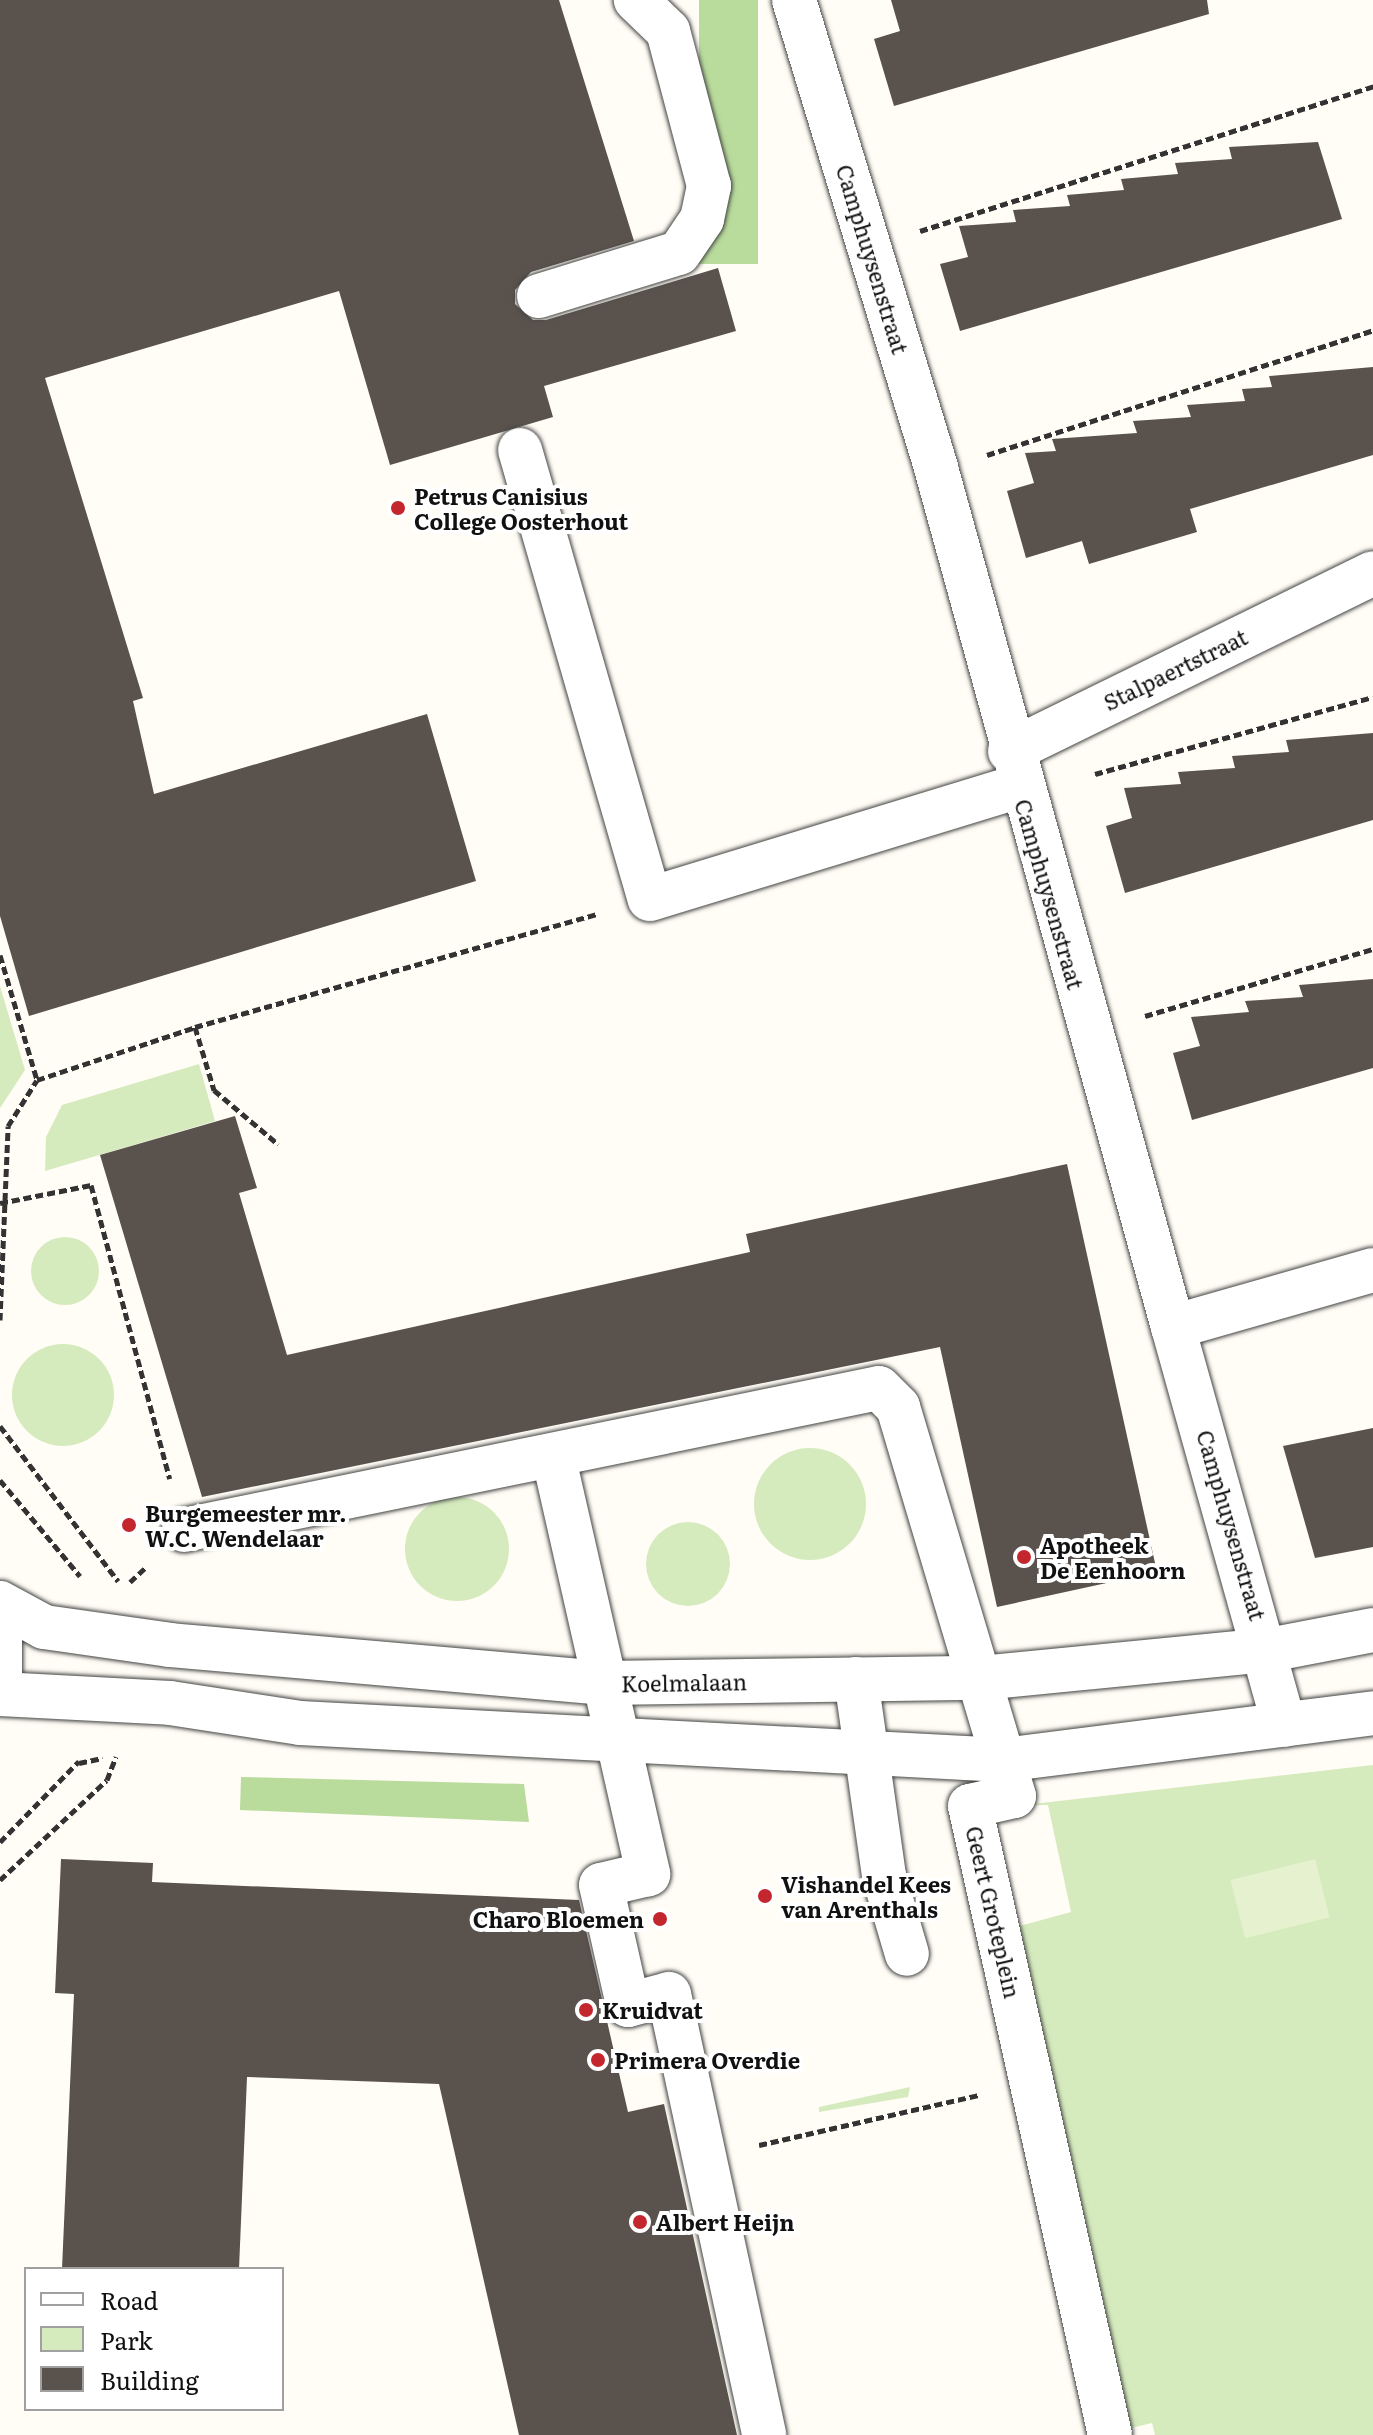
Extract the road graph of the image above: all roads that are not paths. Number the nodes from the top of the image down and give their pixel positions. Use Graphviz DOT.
graph roads {
  1 [pos="636,0"];
  2 [pos="794,0"];
  3 [pos="539,296"];
  4 [pos="520,450"];
  5 [pos="1373,573"];
  6 [pos="1014,769"];
  7 [pos="1373,1270"];
  8 [pos="1173,1327"];
  9 [pos="554,1459"];
  10 [pos="184,1530"];
  11 [pos="0,1603"];
  12 [pos="0,1613"];
  13 [pos="1373,1630"];
  14 [pos="1269,1650"];
  15 [pos="981,1678"];
  16 [pos="856,1679"];
  17 [pos="0,1680"];
  18 [pos="603,1683"];
  19 [pos="0,1694"];
  20 [pos="1373,1713"];
  21 [pos="1284,1725"];
  22 [pos="620,1741"];
  23 [pos="870,1756"];
  24 [pos="1003,1760"];
  25 [pos="907,1954"];
  26 [pos="764,2435"];
  27 [pos="1110,2435"];
  1 -- 3 [label="street"];
  2 -- 6 [label="street, Camphuysenstraat"];
  4 -- 6 [label="street, Camphuysenstraat"];
  5 -- 6 [label="street, Stalpaertstraat"];
  6 -- 8 [label="street, Camphuysenstraat"];
  7 -- 8 [label="street"];
  8 -- 14 [label="street, Camphuysenstraat"];
  9 -- 10 [label="street, Geert Groteplein"];
  9 -- 15 [label="street, Geert Groteplein"];
  9 -- 18 [label="street"];
  11 -- 18 [label="street, Koelmalaan"];
  12 -- 17 [label="street"];
  13 -- 14 [label="street, Koelmalaan"];
  14 -- 15 [label="street, Koelmalaan"];
  14 -- 21 [label="street, Camphuysenstraat"];
  15 -- 16 [label="street, Koelmalaan"];
  15 -- 24 [label="street, Geert Groteplein"];
  16 -- 18 [label="street, Koelmalaan"];
  16 -- 23 [label="street"];
  18 -- 22 [label="street"];
  19 -- 22 [label="street"];
  20 -- 21 [label="street"];
  21 -- 24 [label="street"];
  22 -- 23 [label="street"];
  22 -- 26 [label="street"];
  23 -- 24 [label="street"];
  23 -- 25 [label="street"];
  24 -- 27 [label="street, Geert Groteplein"];
}
